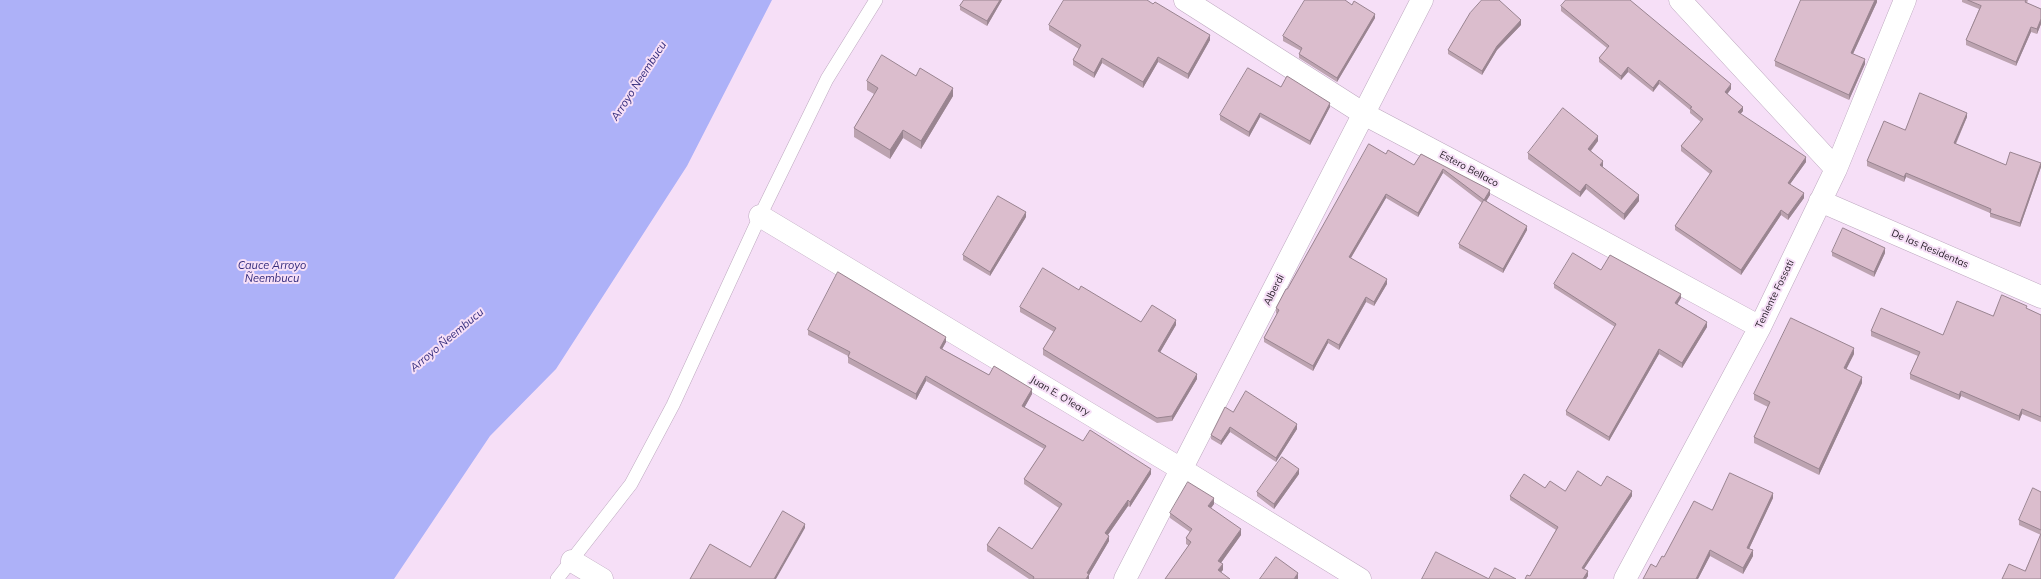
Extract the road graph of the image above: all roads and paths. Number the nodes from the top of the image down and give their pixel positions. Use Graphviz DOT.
graph roads {
  1 [pos="876,0"];
  2 [pos="1185,0"];
  3 [pos="1422,0"];
  4 [pos="1680,0"];
  5 [pos="1905,0"];
  6 [pos="1364,114"];
  7 [pos="1836,169"];
  8 [pos="1820,201"];
  9 [pos="760,216"];
  10 [pos="2041,297"];
  11 [pos="1760,327"];
  12 [pos="1181,469"];
  13 [pos="572,561"];
  14 [pos="600,578"];
  15 [pos="557,579"];
  16 [pos="1126,579"];
  17 [pos="1360,579"];
  18 [pos="1625,579"];
  1 -- 9 [label="lane"];
  2 -- 6 [label="street, Estero Bellaco"];
  3 -- 6 [label="street, Alberdi"];
  4 -- 7 [label="street"];
  5 -- 7 [label="street, Teniente Fossati"];
  6 -- 11 [label="street, Estero Bellaco"];
  6 -- 12 [label="street, Alberdi"];
  7 -- 8 [label="street, Teniente Fossati"];
  8 -- 10 [label="street, De las Residentas"];
  8 -- 11 [label="street, Teniente Fossati"];
  9 -- 12 [label="street, Juan E. O'leary"];
  9 -- 13 [label="lane"];
  11 -- 18 [label="street, Teniente Fossati"];
  12 -- 16 [label="street, Alberdi"];
  12 -- 17 [label="street, Juan E. O'leary"];
  13 -- 14 [label="street"];
  13 -- 15 [label="lane"];
}
